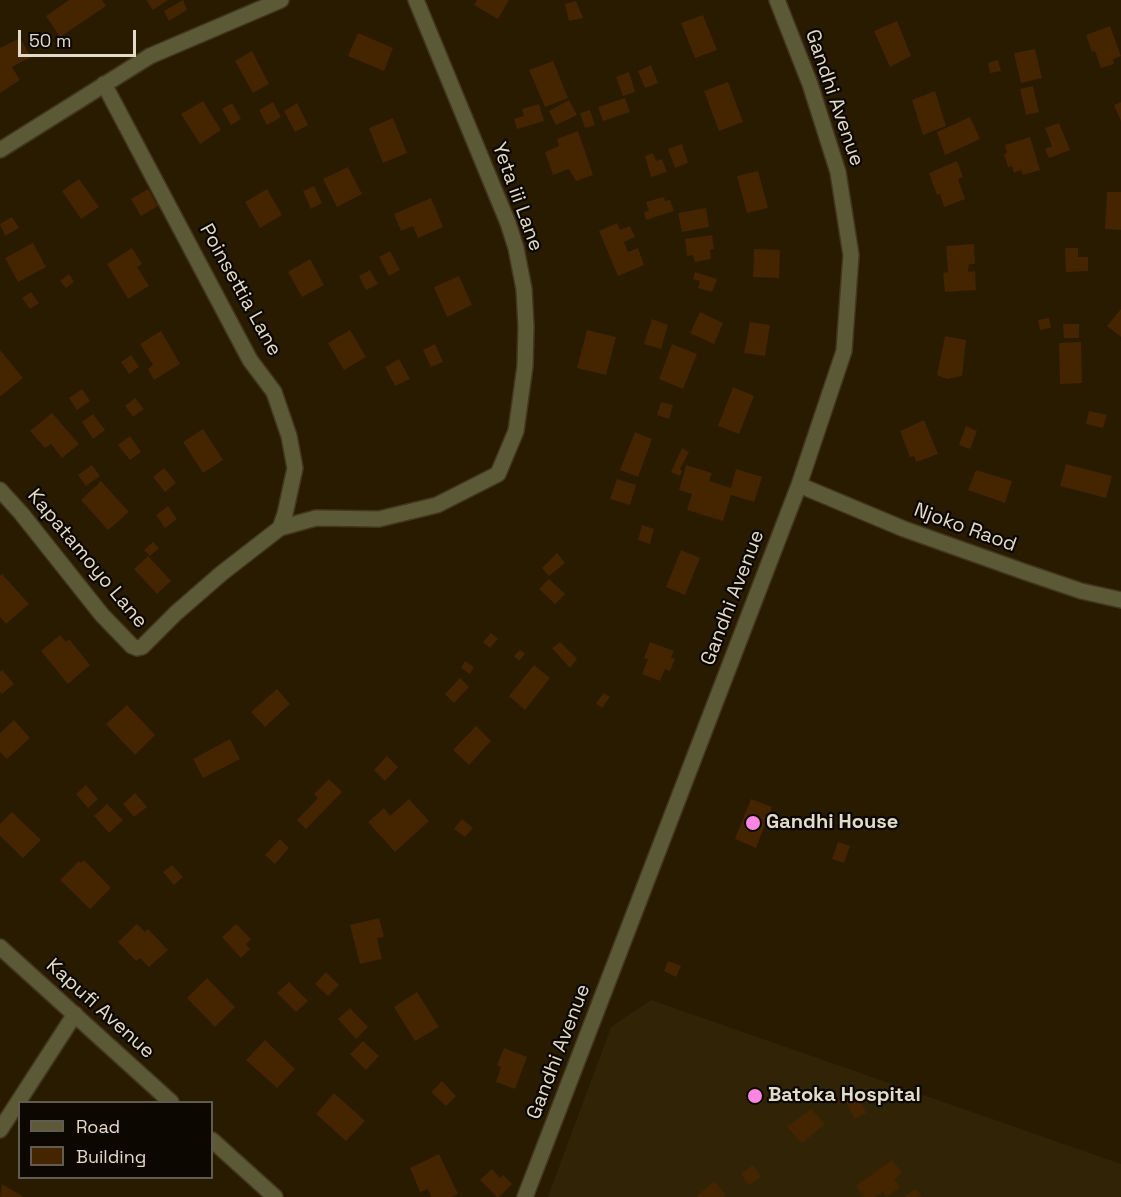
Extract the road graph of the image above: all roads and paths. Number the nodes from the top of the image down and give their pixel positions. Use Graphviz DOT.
graph roads {
  1 [pos="281,0"];
  2 [pos="416,0"];
  3 [pos="777,0"];
  4 [pos="104,84"];
  5 [pos="0,150"];
  6 [pos="799,486"];
  7 [pos="0,490"];
  8 [pos="280,528"];
  9 [pos="1121,600"];
  10 [pos="0,946"];
  11 [pos="75,1014"];
  12 [pos="19,1101"];
  13 [pos="170,1101"];
  14 [pos="18,1102"];
  15 [pos="0,1130"];
  16 [pos="213,1141"];
  17 [pos="275,1197"];
  18 [pos="525,1197"];
  1 -- 4 [label="street"];
  2 -- 8 [label="street, Yeta iii Lane"];
  3 -- 6 [label="street, Gandhi Avenue"];
  4 -- 5 [label="street"];
  4 -- 8 [label="street, Poinsettia Lane"];
  6 -- 9 [label="street, Njoko Raod"];
  6 -- 18 [label="street, Gandhi Avenue"];
  7 -- 8 [label="street, Kapatamoyo Lane"];
  10 -- 11 [label="street, Kapufi Avenue"];
  11 -- 12 [label="street"];
  11 -- 13 [label="street, Kapufi Avenue"];
  14 -- 15 [label="street"];
  16 -- 17 [label="street"];
}
